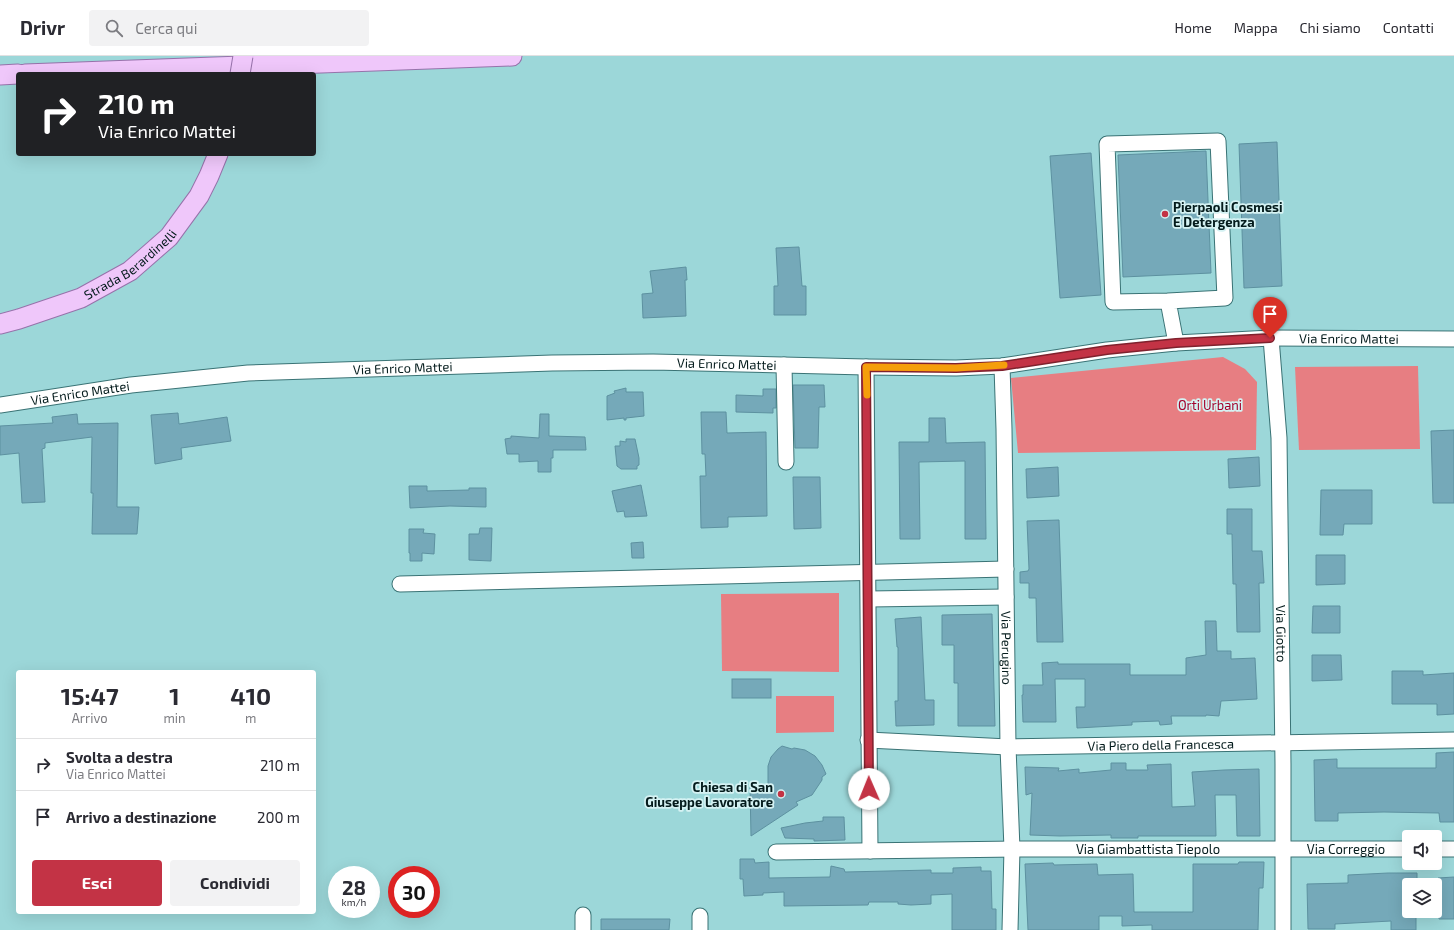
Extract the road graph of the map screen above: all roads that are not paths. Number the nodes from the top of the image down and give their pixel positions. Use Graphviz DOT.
graph roads {
  1 [pos="243,56"];
  2 [pos="512,56"];
  3 [pos="79,72"];
  4 [pos="240,72"];
  5 [pos="16,74"];
  6 [pos="0,75"];
  7 [pos="217,156"];
  8 [pos="1168,301"];
  9 [pos="0,324"];
  10 [pos="1270,338"];
  11 [pos="1454,339"];
  12 [pos="1176,343"];
  13 [pos="784,365"];
  14 [pos="1002,366"];
  15 [pos="866,367"];
  16 [pos="0,405"];
  17 [pos="786,462"];
  18 [pos="1006,569"];
  19 [pos="869,572"];
  20 [pos="400,584"];
  21 [pos="1006,597"];
  22 [pos="869,599"];
  23 [pos="868,740"];
  24 [pos="1454,740"];
  25 [pos="1283,743"];
  26 [pos="1008,747"];
  27 [pos="1284,848"];
  28 [pos="1012,849"];
  29 [pos="1402,849"];
  30 [pos="1442,849"];
  31 [pos="1454,850"];
  32 [pos="870,851"];
  33 [pos="776,852"];
  34 [pos="583,915"];
  35 [pos="583,930"];
  36 [pos="1010,930"];
  37 [pos="1283,930"];
  1 -- 4 [label="main road, bridge"];
  2 -- 3 [label="main road"];
  5 -- 6 [label="main road"];
  7 -- 9 [label="main road, Strada Berardinelli"];
  8 -- 8 [label="street"];
  8 -- 12 [label="street"];
  10 -- 11 [label="street, Via Enrico Mattei"];
  10 -- 12 [label="street, Via Enrico Mattei"];
  10 -- 25 [label="street, Via Giotto"];
  12 -- 14 [label="street, Via Enrico Mattei"];
  13 -- 15 [label="street, Via Enrico Mattei"];
  13 -- 16 [label="street, Via Enrico Mattei"];
  13 -- 17 [label="street"];
  14 -- 15 [label="street, Via Enrico Mattei"];
  14 -- 18 [label="street, Via Perugino"];
  15 -- 19 [label="street"];
  18 -- 19 [label="street"];
  18 -- 21 [label="street, Via Perugino"];
  19 -- 20 [label="street"];
  19 -- 22 [label="street"];
  21 -- 22 [label="street"];
  21 -- 26 [label="street, Via Perugino"];
  22 -- 23 [label="street"];
  23 -- 26 [label="street, Via Piero della Francesca"];
  23 -- 32 [label="street"];
  24 -- 25 [label="street, Via Piero della Francesca"];
  25 -- 26 [label="street, Via Piero della Francesca"];
  25 -- 27 [label="street, Via Giotto"];
  26 -- 28 [label="street, Via Perugino"];
  27 -- 28 [label="street, Via Giambattista Tiepolo"];
  27 -- 29 [label="street, Via Correggio"];
  27 -- 37 [label="street, Via Giotto"];
  28 -- 32 [label="street, Via Giambattista Tiepolo"];
  28 -- 36 [label="street, Via Perugino"];
  30 -- 31 [label="street"];
  32 -- 33 [label="street, Via Giambattista Tiepolo"];
  34 -- 35 [label="street"];
}
